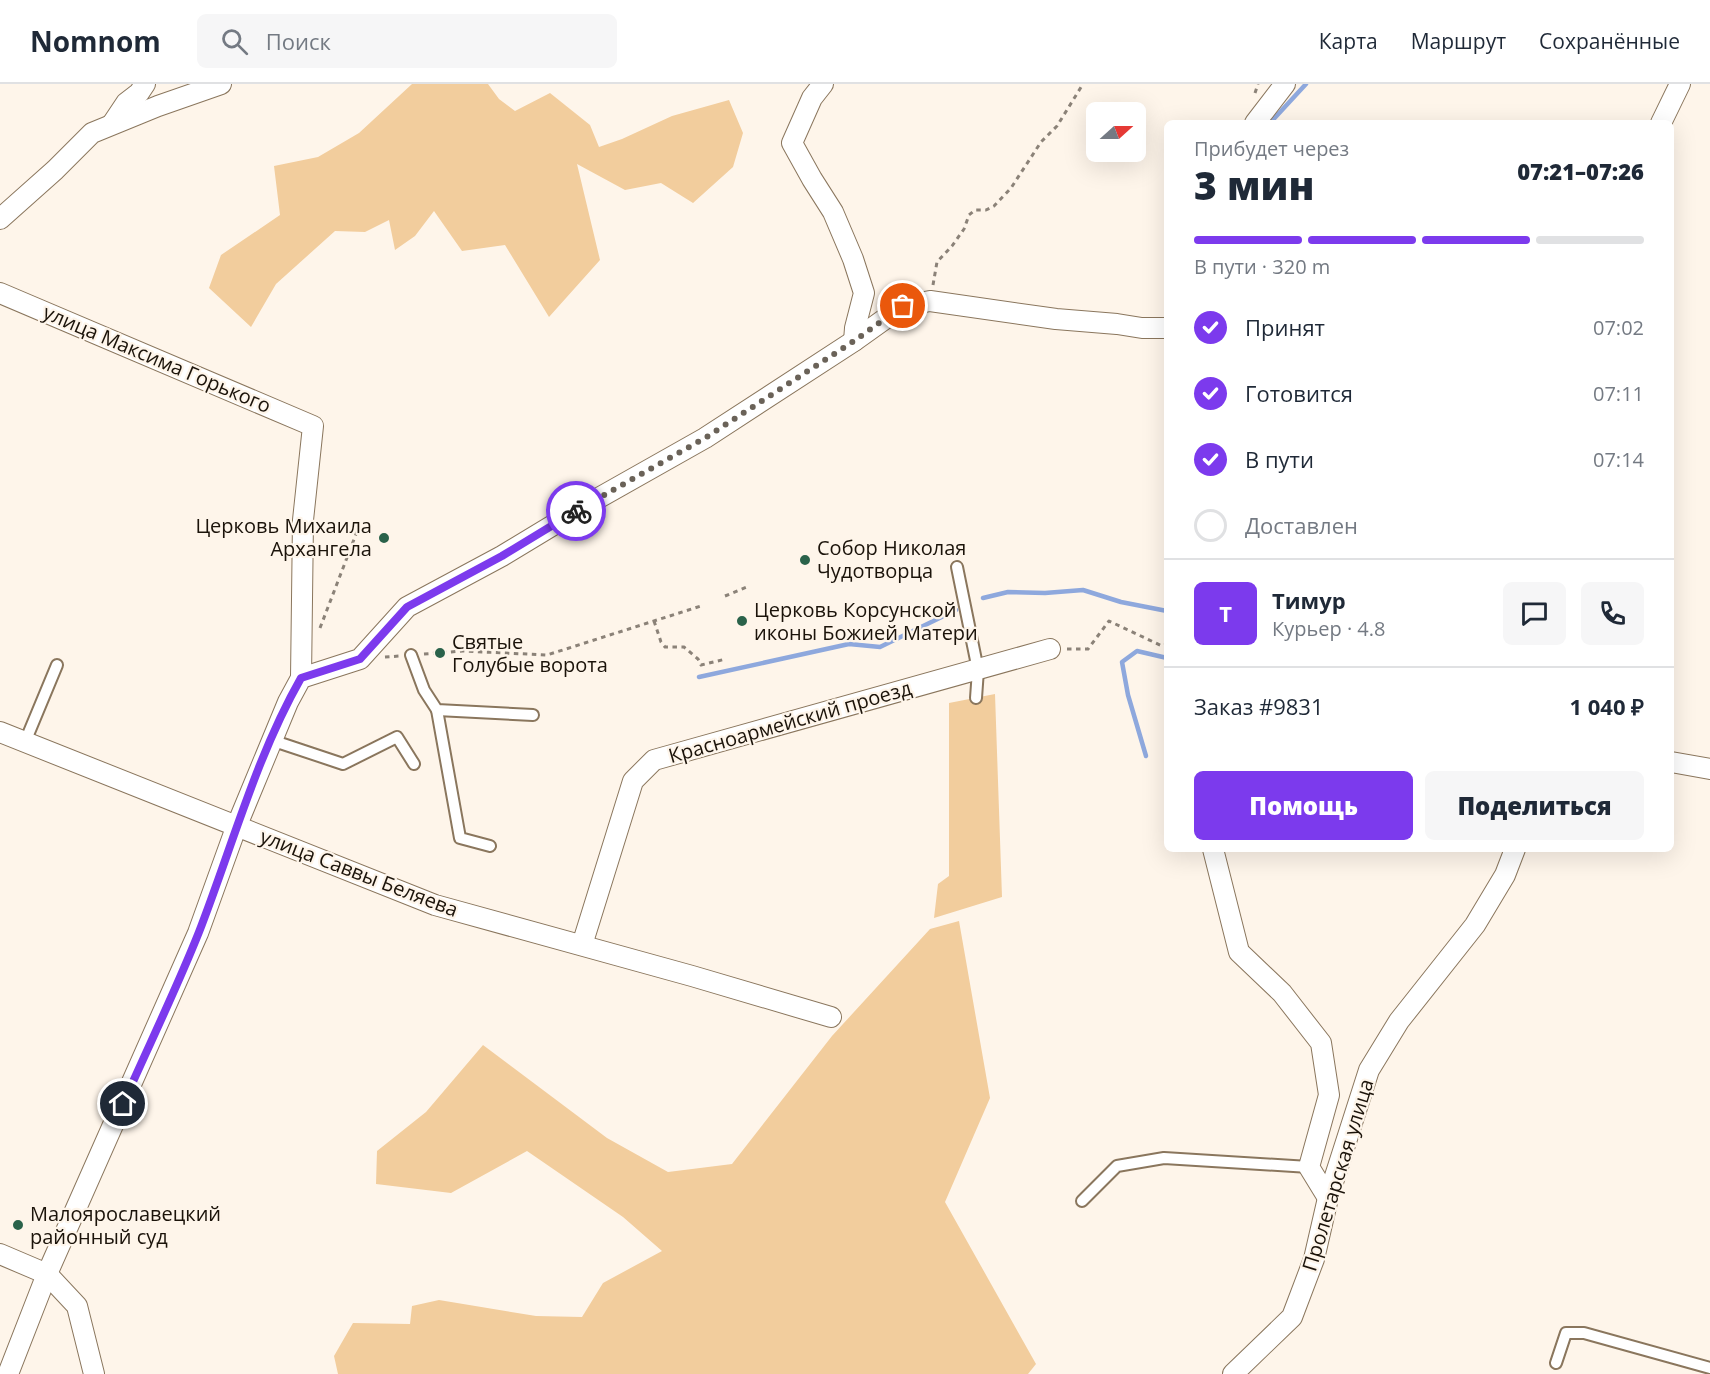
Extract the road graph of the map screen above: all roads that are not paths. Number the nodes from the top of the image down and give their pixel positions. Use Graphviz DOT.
graph roads {
  1 [pos="145,84"];
  2 [pos="221,84"];
  3 [pos="823,84"];
  4 [pos="1285,84"];
  5 [pos="1680,84"];
  6 [pos="1257,120"];
  7 [pos="1662,120"];
  8 [pos="112,124"];
  9 [pos="0,219"];
  10 [pos="0,293"];
  11 [pos="1164,328"];
  12 [pos="854,341"];
  13 [pos="957,567"];
  14 [pos="1050,648"];
  15 [pos="411,655"];
  16 [pos="57,665"];
  17 [pos="978,670"];
  18 [pos="301,678"];
  19 [pos="976,698"];
  20 [pos="437,711"];
  21 [pos="534,715"];
  22 [pos="0,732"];
  23 [pos="271,740"];
  24 [pos="25,742"];
  25 [pos="1674,763"];
  26 [pos="414,764"];
  27 [pos="1710,769"];
  28 [pos="237,825"];
  29 [pos="490,846"];
  30 [pos="1214,852"];
  31 [pos="1514,852"];
  32 [pos="582,945"];
  33 [pos="831,1017"];
  34 [pos="1310,1167"];
  35 [pos="1328,1198"];
  36 [pos="1082,1201"];
  37 [pos="0,1254"];
  38 [pos="47,1274"];
  39 [pos="1556,1363"];
  40 [pos="1710,1368"];
  41 [pos="8,1374"];
  42 [pos="94,1374"];
  43 [pos="1233,1374"];
  1 -- 8 [label="street"];
  2 -- 8 [label="street"];
  3 -- 12 [label="street"];
  4 -- 6 [label="street"];
  5 -- 7 [label="street"];
  8 -- 9 [label="street"];
  10 -- 18 [label="street, улица Максима Горького"];
  11 -- 12 [label="street"];
  12 -- 18 [label="street"];
  13 -- 17 [label="lane"];
  14 -- 17 [label="street, Красноармейский проезд"];
  15 -- 20 [label="lane"];
  16 -- 24 [label="lane"];
  17 -- 19 [label="lane"];
  17 -- 32 [label="street, Красноармейский проезд"];
  18 -- 23 [label="street"];
  20 -- 21 [label="lane"];
  20 -- 29 [label="lane"];
  22 -- 24 [label="street, улица Саввы Беляева"];
  23 -- 26 [label="lane"];
  23 -- 28 [label="street"];
  24 -- 28 [label="street, улица Саввы Беляева"];
  25 -- 27 [label="street"];
  28 -- 32 [label="street, улица Саввы Беляева"];
  28 -- 38 [label="street"];
  30 -- 34 [label="street"];
  31 -- 35 [label="street, Пролетарская улица"];
  32 -- 33 [label="street, улица Саввы Беляева"];
  34 -- 35 [label="street"];
  34 -- 36 [label="lane"];
  35 -- 43 [label="street, Пролетарская улица"];
  37 -- 38 [label="street"];
  38 -- 41 [label="street"];
  38 -- 42 [label="street"];
  39 -- 40 [label="lane"];
}
